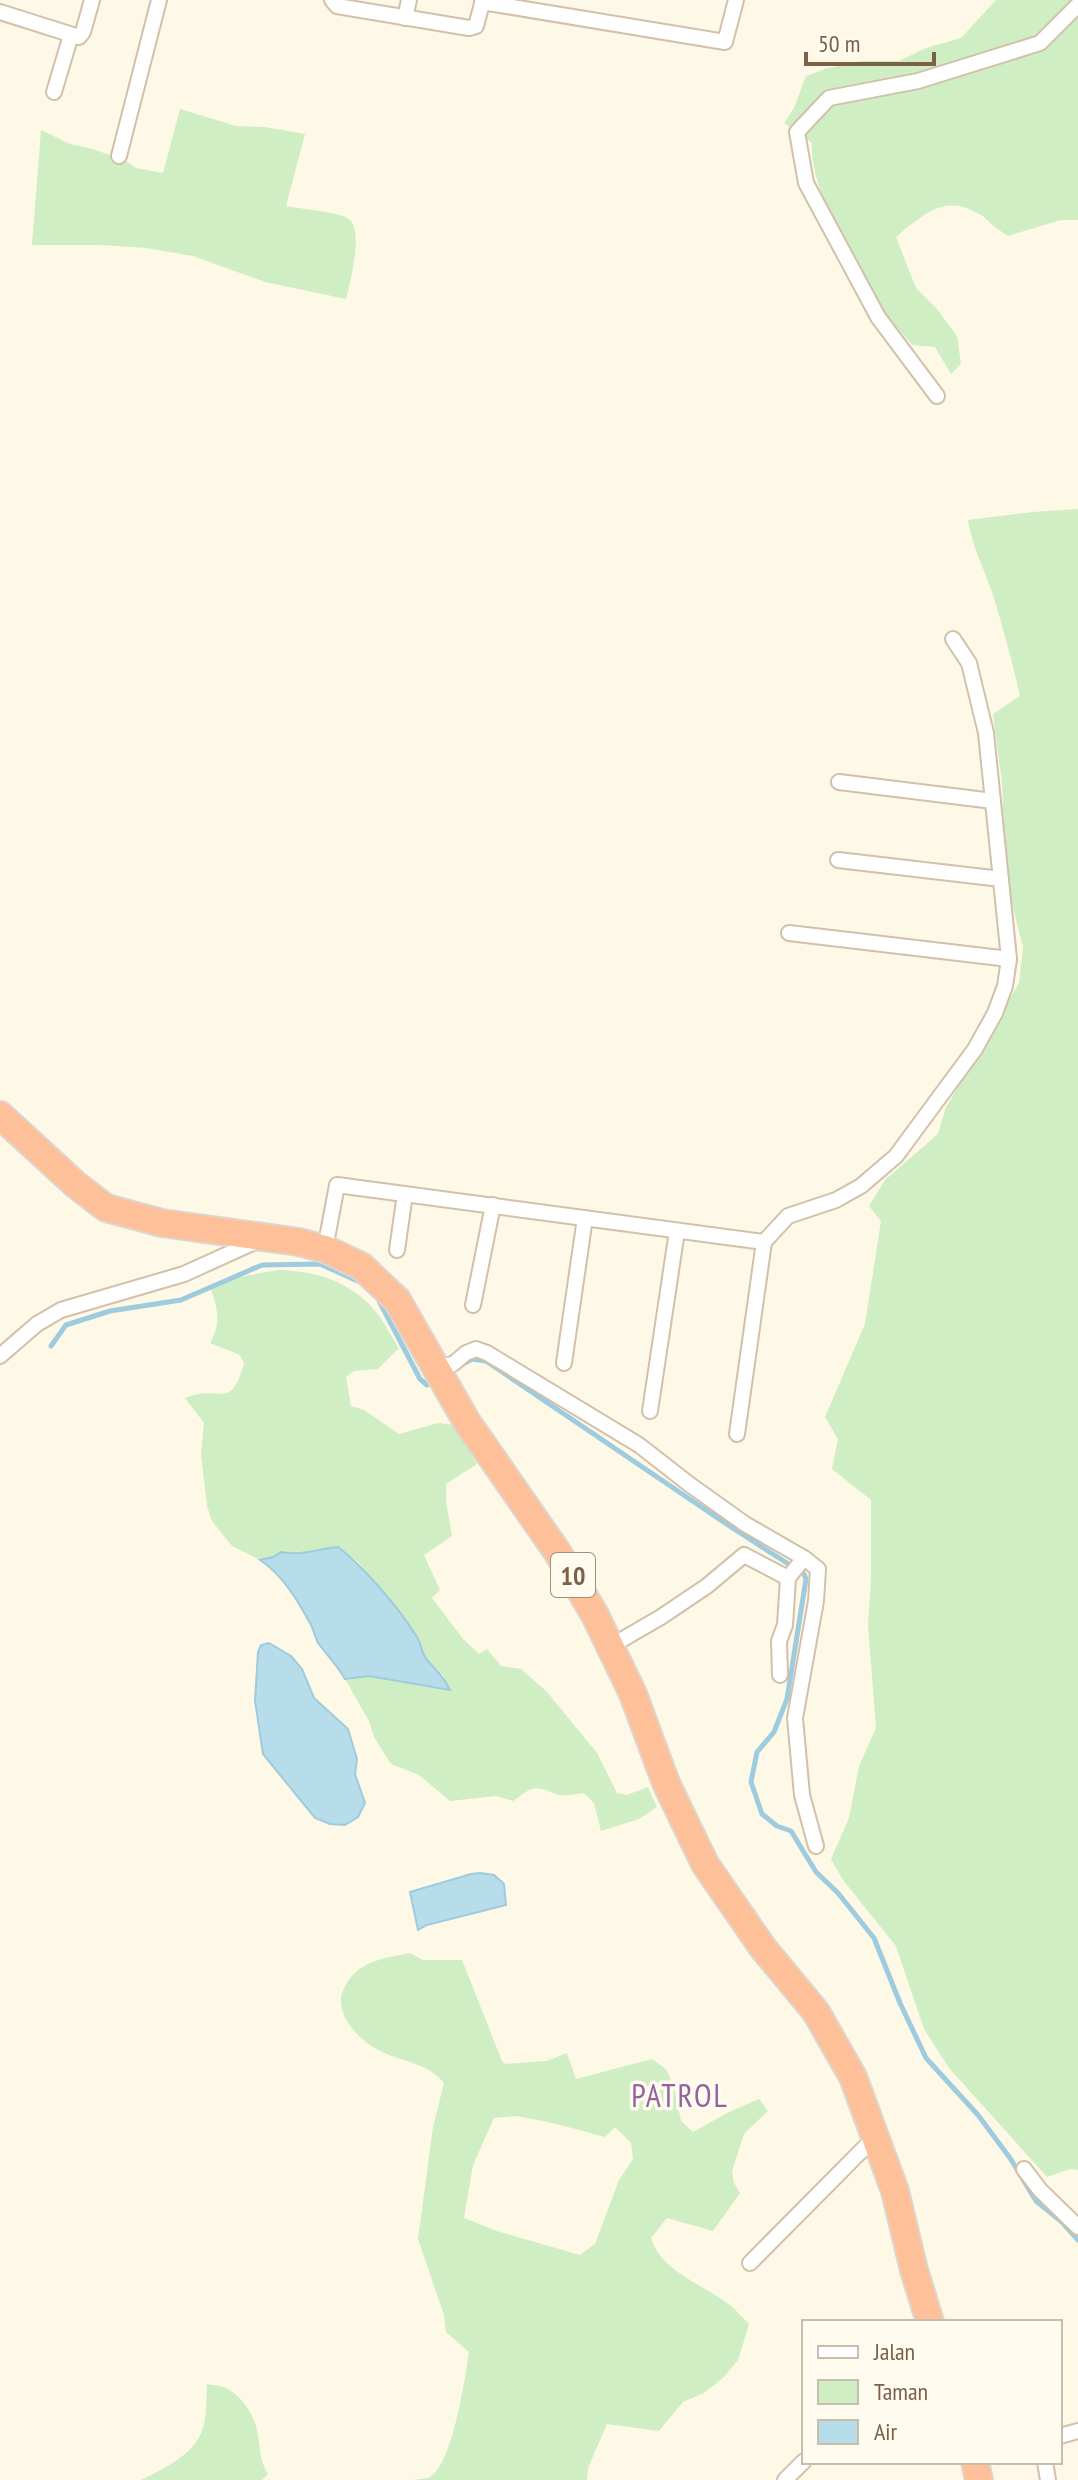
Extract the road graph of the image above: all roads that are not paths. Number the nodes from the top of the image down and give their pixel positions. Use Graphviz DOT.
graph roads {
  1 [pos="92,0"];
  2 [pos="159,0"];
  3 [pos="332,0"];
  4 [pos="409,0"];
  5 [pos="736,0"];
  6 [pos="482,1"];
  7 [pos="1078,5"];
  8 [pos="0,12"];
  9 [pos="405,18"];
  10 [pos="71,35"];
  11 [pos="54,92"];
  12 [pos="119,156"];
  13 [pos="937,396"];
  14 [pos="953,639"];
  15 [pos="839,782"];
  16 [pos="993,801"];
  17 [pos="838,860"];
  18 [pos="1001,879"];
  19 [pos="789,933"];
  20 [pos="1009,959"];
  21 [pos="0,1115"];
  22 [pos="405,1194"];
  23 [pos="493,1205"];
  24 [pos="585,1218"];
  25 [pos="677,1231"];
  26 [pos="265,1237"];
  27 [pos="764,1242"];
  28 [pos="325,1249"];
  29 [pos="397,1250"];
  30 [pos="473,1305"];
  31 [pos="0,1356"];
  32 [pos="564,1363"];
  33 [pos="436,1367"];
  34 [pos="650,1411"];
  35 [pos="737,1434"];
  36 [pos="796,1568"];
  37 [pos="611,1646"];
  38 [pos="780,1675"];
  39 [pos="816,1846"];
  40 [pos="874,2138"];
  41 [pos="1024,2169"];
  42 [pos="1078,2227"];
  43 [pos="750,2263"];
  44 [pos="926,2319"];
  45 [pos="802,2463"];
  46 [pos="785,2480"];
  1 -- 10 [label="street"];
  2 -- 12 [label="street"];
  3 -- 9 [label="street"];
  4 -- 9 [label="street"];
  5 -- 6 [label="street"];
  6 -- 9 [label="street"];
  7 -- 13 [label="street"];
  8 -- 10 [label="street"];
  10 -- 11 [label="street"];
  14 -- 16 [label="street"];
  15 -- 16 [label="street"];
  16 -- 18 [label="street"];
  17 -- 18 [label="street"];
  18 -- 20 [label="street"];
  19 -- 20 [label="street"];
  20 -- 27 [label="street"];
  21 -- 26 [label="highway, 10"];
  22 -- 23 [label="street"];
  22 -- 28 [label="street"];
  22 -- 29 [label="street"];
  23 -- 24 [label="street"];
  23 -- 30 [label="street"];
  24 -- 25 [label="street"];
  24 -- 32 [label="street"];
  25 -- 27 [label="street"];
  25 -- 34 [label="street"];
  26 -- 28 [label="highway, 10"];
  26 -- 31 [label="street"];
  27 -- 35 [label="street"];
  28 -- 33 [label="highway, 10"];
  33 -- 36 [label="street"];
  33 -- 37 [label="highway, 10"];
  36 -- 37 [label="street"];
  36 -- 38 [label="street"];
  36 -- 39 [label="street"];
  37 -- 40 [label="highway, 10"];
  40 -- 43 [label="street"];
  40 -- 44 [label="highway, 10"];
  41 -- 42 [label="street"];
  45 -- 46 [label="street"];
}
